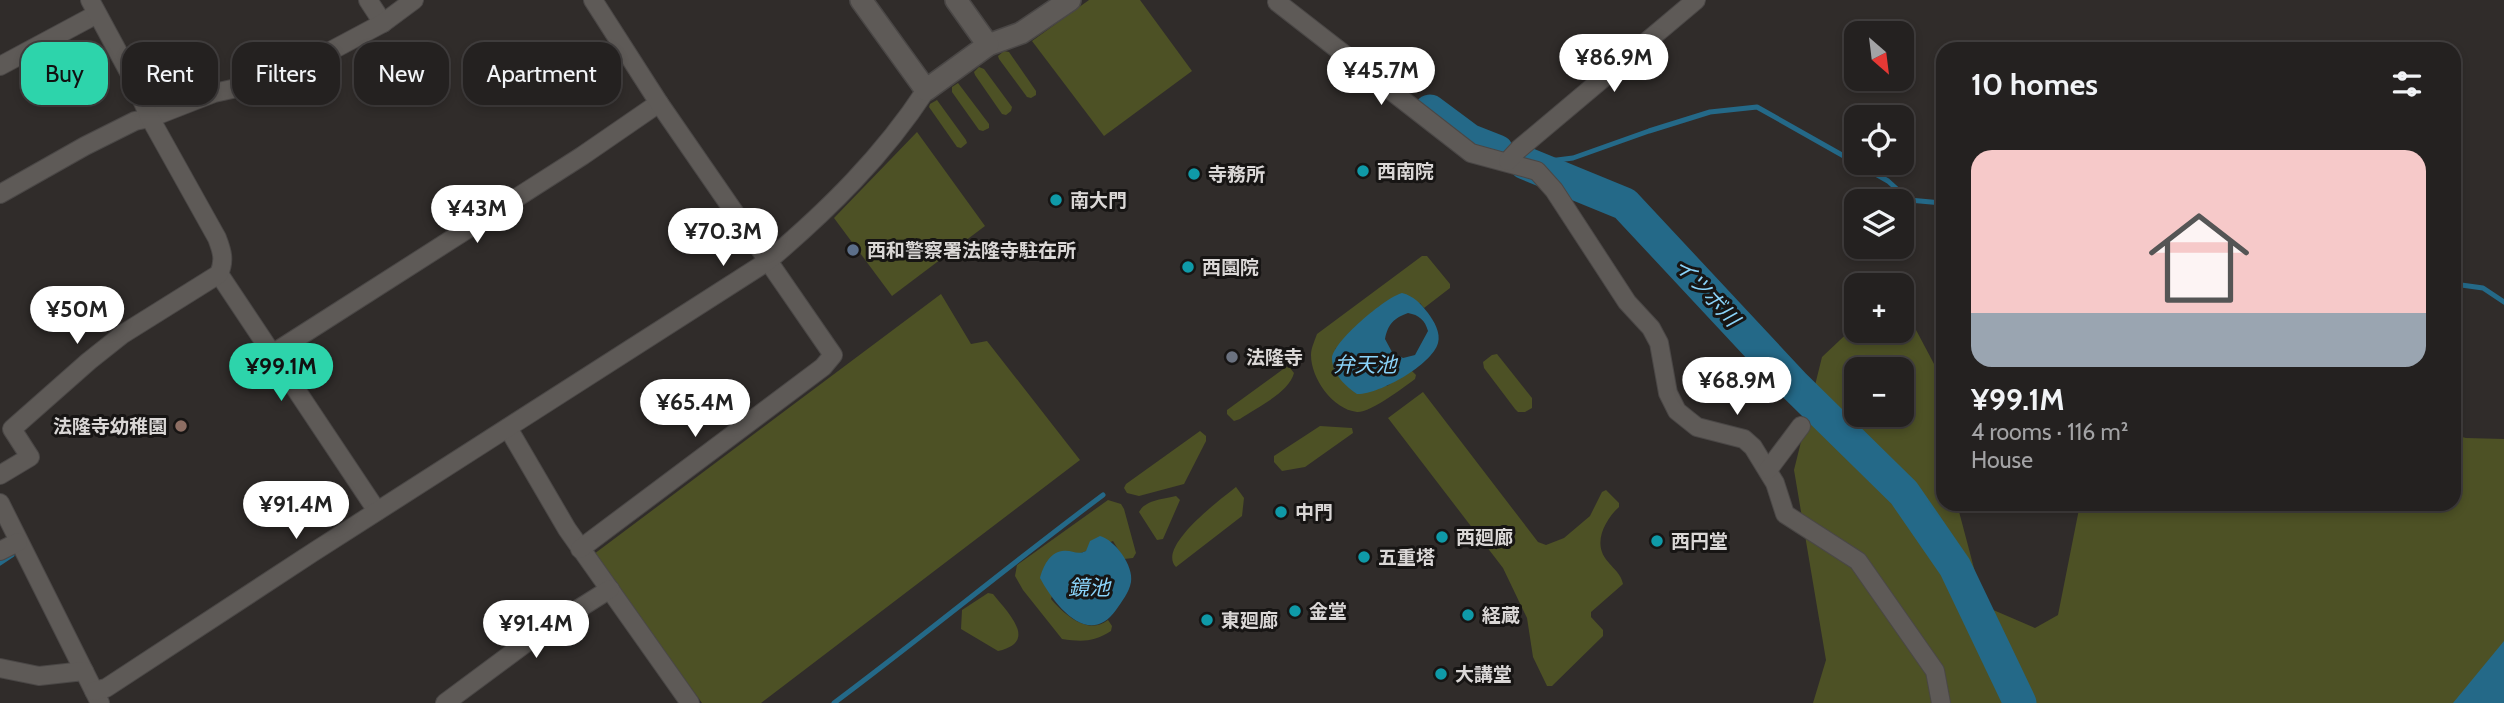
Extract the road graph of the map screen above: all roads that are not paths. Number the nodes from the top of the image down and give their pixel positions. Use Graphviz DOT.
graph roads {
  1 [pos="368,0"];
  2 [pos="414,0"];
  3 [pos="593,0"];
  4 [pos="862,0"];
  5 [pos="957,0"];
  6 [pos="1070,0"];
  7 [pos="1696,0"];
  8 [pos="1274,1"];
  9 [pos="94,7"];
  10 [pos="383,23"];
  11 [pos="988,45"];
  12 [pos="0,66"];
  13 [pos="926,90"];
  14 [pos="659,103"];
  15 [pos="150,118"];
  16 [pos="1508,161"];
  17 [pos="0,194"];
  18 [pos="768,261"];
  19 [pos="219,274"];
  20 [pos="272,354"];
  21 [pos="1801,426"];
  22 [pos="508,428"];
  23 [pos="1768,470"];
  24 [pos="0,475"];
  25 [pos="0,503"];
  26 [pos="377,511"];
  27 [pos="18,542"];
  28 [pos="580,549"];
  29 [pos="0,551"];
  30 [pos="610,589"];
  31 [pos="0,668"];
  32 [pos="84,671"];
  33 [pos="99,693"];
  34 [pos="445,703"];
  35 [pos="690,703"];
  36 [pos="1941,703"];
  1 -- 10 [label="street"];
  2 -- 10 [label="street"];
  3 -- 14 [label="street"];
  4 -- 13 [label="main road"];
  5 -- 11 [label="main road"];
  6 -- 11 [label="main road"];
  7 -- 16 [label="street"];
  8 -- 16 [label="street"];
  9 -- 12 [label="street"];
  9 -- 15 [label="street"];
  10 -- 15 [label="street"];
  11 -- 13 [label="main road"];
  13 -- 18 [label="street"];
  14 -- 18 [label="street"];
  14 -- 20 [label="street"];
  15 -- 17 [label="street"];
  15 -- 19 [label="street"];
  16 -- 23 [label="street"];
  18 -- 22 [label="street"];
  18 -- 28 [label="street"];
  19 -- 20 [label="street"];
  19 -- 24 [label="street"];
  20 -- 26 [label="street"];
  21 -- 23 [label="street"];
  22 -- 26 [label="street"];
  22 -- 28 [label="street"];
  23 -- 36 [label="street"];
  25 -- 27 [label="street"];
  26 -- 33 [label="street"];
  27 -- 29 [label="street"];
  27 -- 32 [label="street"];
  28 -- 30 [label="street"];
  30 -- 34 [label="street"];
  30 -- 35 [label="street"];
  31 -- 32 [label="street"];
  32 -- 33 [label="street"];
}
